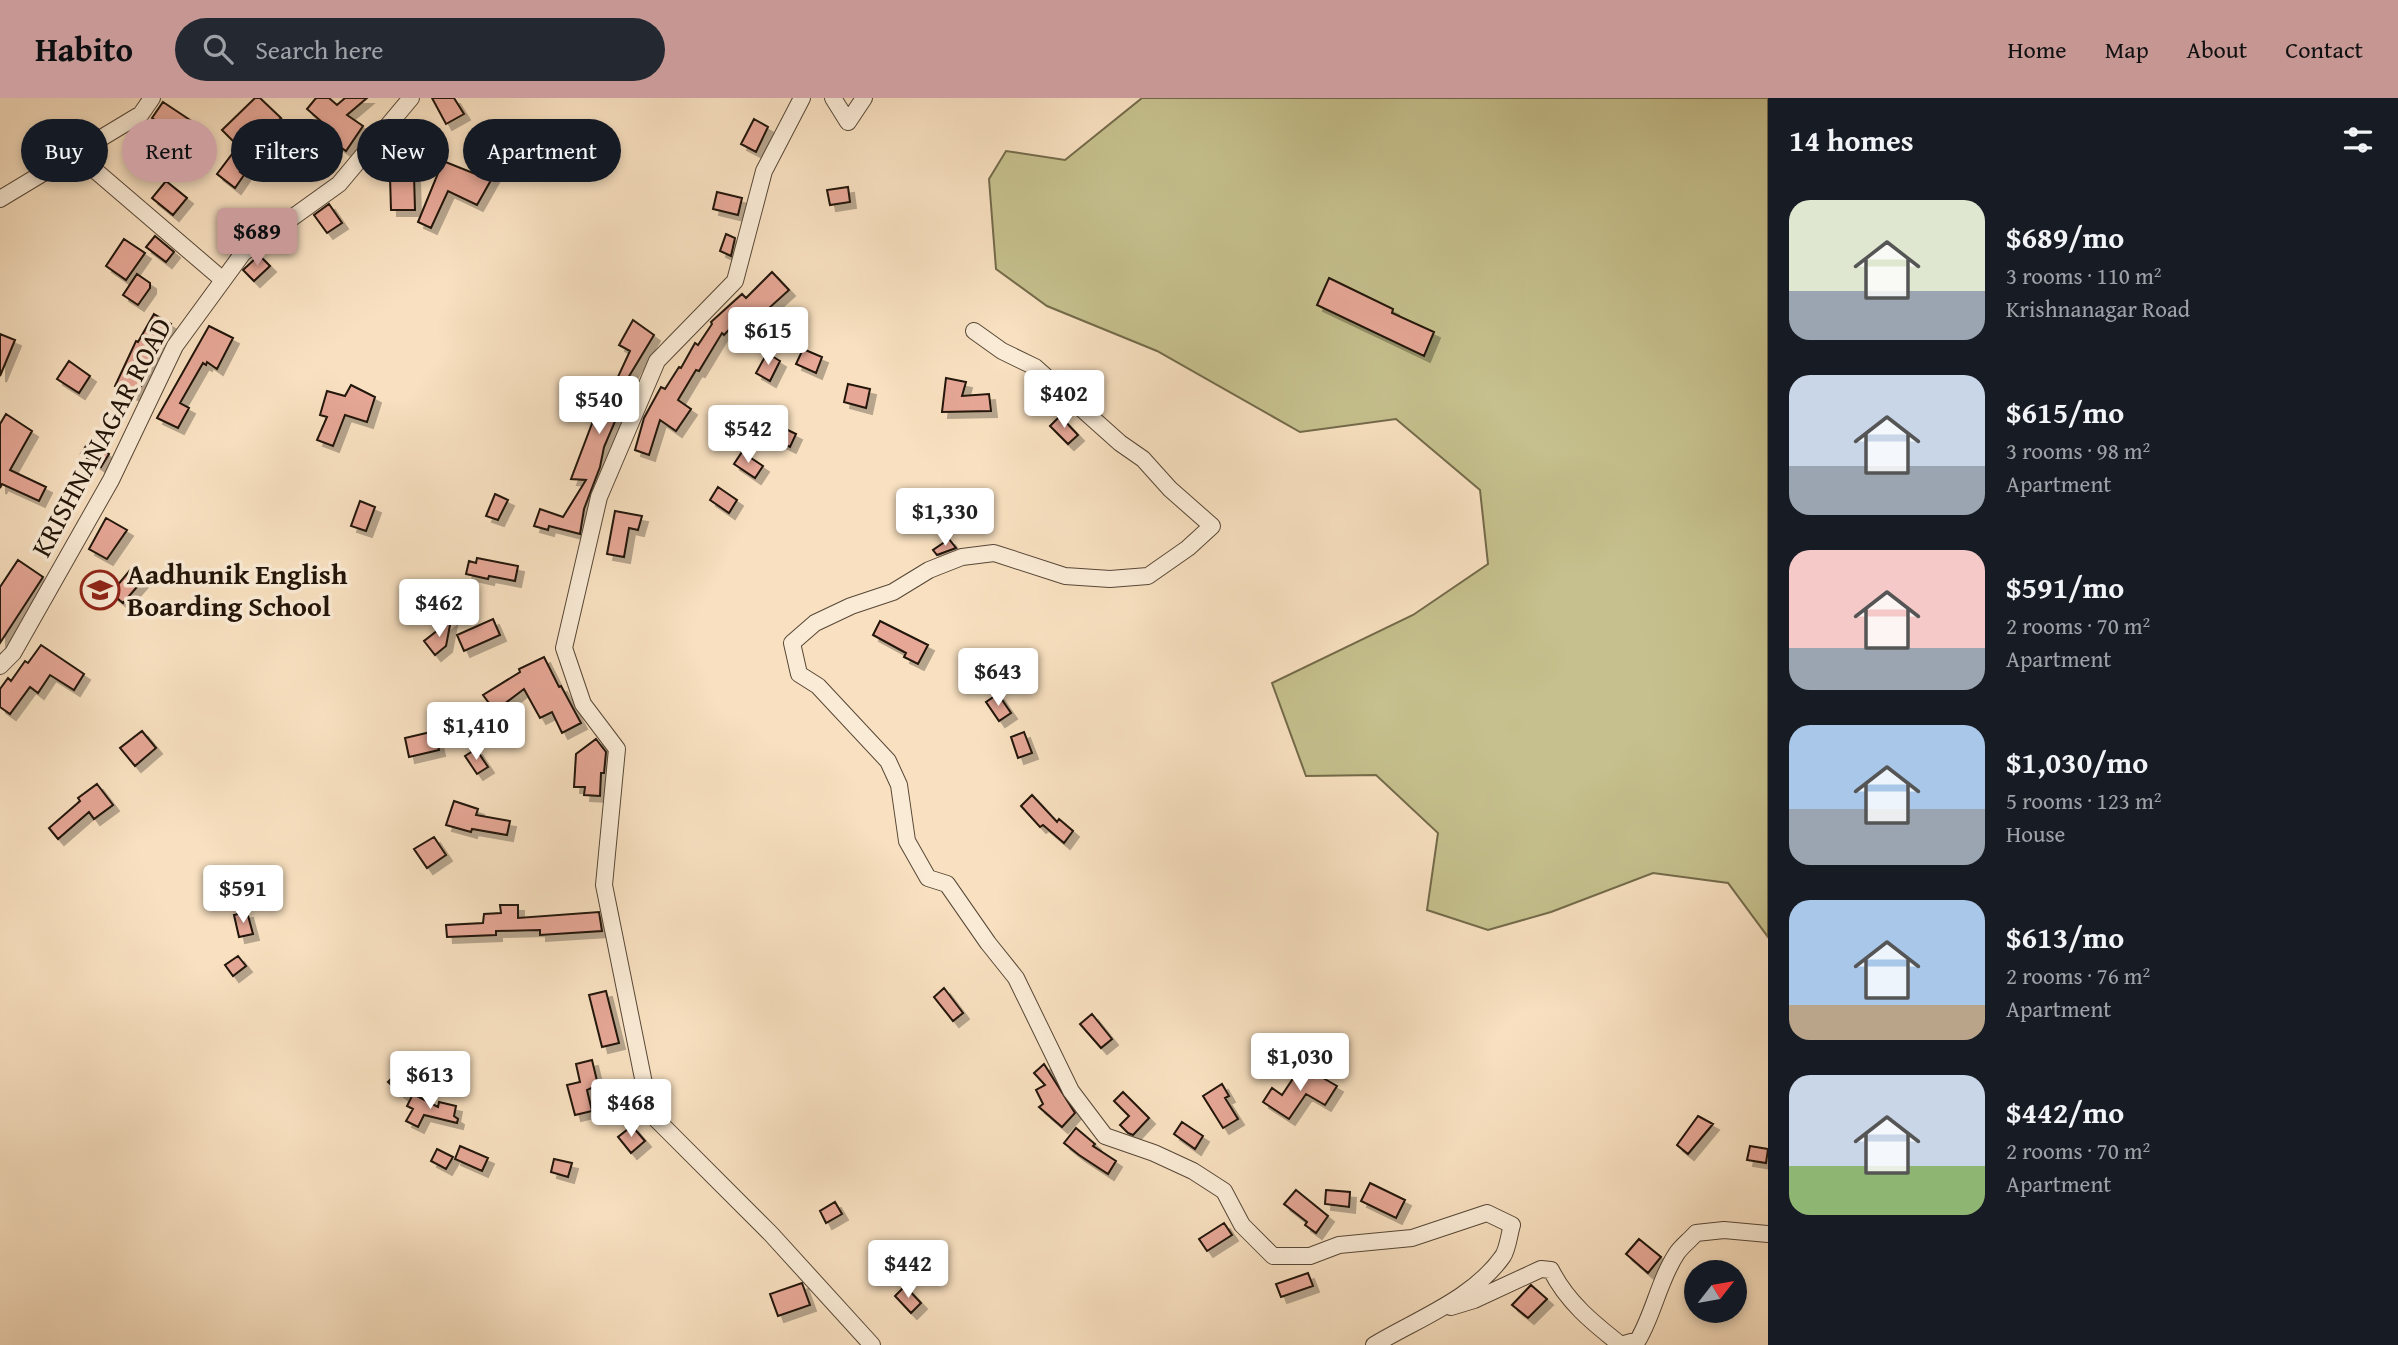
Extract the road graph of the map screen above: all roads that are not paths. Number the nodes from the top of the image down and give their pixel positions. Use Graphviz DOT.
graph roads {
  1 [pos="152,98"];
  2 [pos="411,98"];
  3 [pos="802,98"];
  4 [pos="833,98"];
  5 [pos="864,98"];
  6 [pos="108,134"];
  7 [pos="108,181"];
  8 [pos="29,182"];
  9 [pos="0,199"];
  10 [pos="223,280"];
  11 [pos="974,331"];
  12 [pos="0,666"];
  13 [pos="1768,1234"];
  14 [pos="1432,1313"];
  15 [pos="872,1345"];
  16 [pos="1374,1345"];
  1 -- 6 [label="street"];
  2 -- 10 [label="street, KRISHNANAGAR ROAD"];
  3 -- 15 [label="street"];
  4 -- 5 [label="street"];
  7 -- 10 [label="street"];
  8 -- 9 [label="street"];
  10 -- 12 [label="street, KRISHNANAGAR ROAD"];
  11 -- 14 [label="street"];
  13 -- 14 [label="street"];
  14 -- 16 [label="street"];
}
